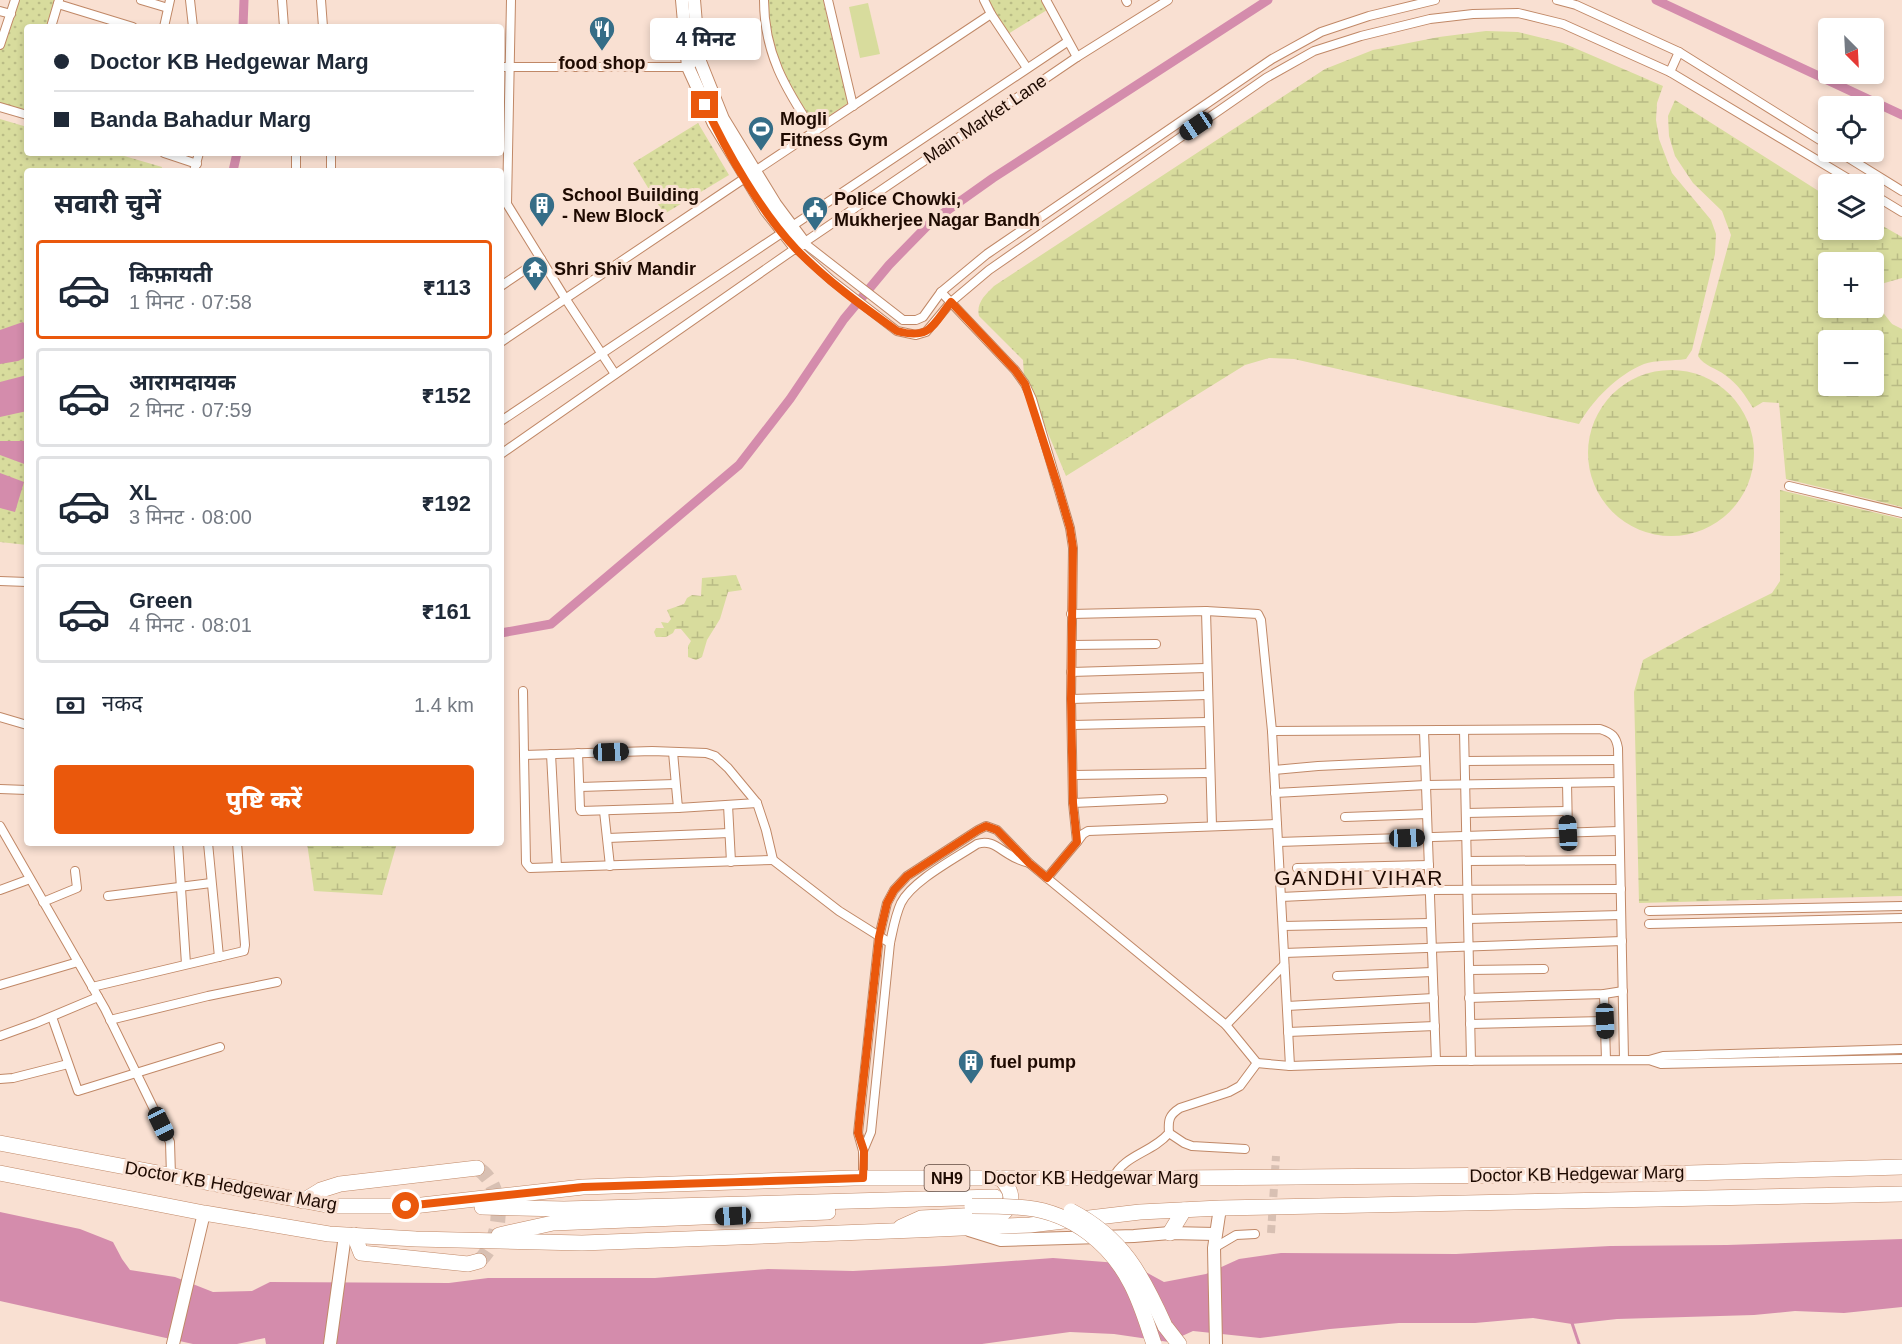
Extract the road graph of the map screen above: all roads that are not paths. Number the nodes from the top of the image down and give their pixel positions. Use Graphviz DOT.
graph roads {
  1 [pos="15,0"];
  2 [pos="141,0"];
  3 [pos="190,0"];
  4 [pos="282,0"];
  5 [pos="321,0"];
  6 [pos="511,0"];
  7 [pos="682,0"];
  8 [pos="694,0"];
  9 [pos="764,0"];
  10 [pos="828,0"];
  11 [pos="982,0"];
  12 [pos="1046,0"];
  13 [pos="1168,0"];
  14 [pos="1435,0"];
  15 [pos="1557,0"];
  16 [pos="59,2"];
  17 [pos="169,4"];
  18 [pos="0,11"];
  19 [pos="11,14"];
  20 [pos="991,14"];
  21 [pos="52,24"];
  22 [pos="116,24"];
  23 [pos="165,24"];
  24 [pos="194,24"];
  25 [pos="284,24"];
  26 [pos="323,24"];
  27 [pos="1,42"];
  28 [pos="1067,42"];
  29 [pos="1679,52"];
  30 [pos="1077,57"];
  31 [pos="699,59"];
  32 [pos="506,67"];
  33 [pos="688,67"];
  34 [pos="1027,68"];
  35 [pos="1670,72"];
  36 [pos="853,106"];
  37 [pos="0,107"];
  38 [pos="24,112"];
  39 [pos="814,132"];
  40 [pos="1818,139"];
  41 [pos="170,156"];
  42 [pos="1856,162"];
  43 [pos="195,168"];
  44 [pos="750,174"];
  45 [pos="1840,174"];
  46 [pos="1902,190"];
  47 [pos="1884,201"];
  48 [pos="504,206"];
  49 [pos="1902,212"];
  50 [pos="787,229"];
  51 [pos="800,245"];
  52 [pos="540,259"];
  53 [pos="504,284"];
  54 [pos="941,292"];
  55 [pos="565,298"];
  56 [pos="951,302"];
  57 [pos="900,317"];
  58 [pos="897,331"];
  59 [pos="504,340"];
  60 [pos="603,354"];
  61 [pos="615,374"];
  62 [pos="504,419"];
  63 [pos="504,452"];
  64 [pos="1789,486"];
  65 [pos="1902,513"];
  66 [pos="0,581"];
  67 [pos="24,582"];
  68 [pos="1206,611"];
  69 [pos="1071,614"];
  70 [pos="1156,644"];
  71 [pos="1072,645"];
  72 [pos="1206,668"];
  73 [pos="1071,672"];
  74 [pos="523,691"];
  75 [pos="1207,694"];
  76 [pos="1071,699"];
  77 [pos="0,717"];
  78 [pos="1208,722"];
  79 [pos="24,724"];
  80 [pos="1072,725"];
  81 [pos="1464,730"];
  82 [pos="1272,731"];
  83 [pos="1424,731"];
  84 [pos="673,752"];
  85 [pos="578,753"];
  86 [pos="552,754"];
  87 [pos="524,755"];
  88 [pos="1618,760"];
  89 [pos="1425,761"];
  90 [pos="1465,761"];
  91 [pos="1274,770"];
  92 [pos="1209,772"];
  93 [pos="1073,775"];
  94 [pos="1618,782"];
  95 [pos="1567,783"];
  96 [pos="675,784"];
  97 [pos="1426,785"];
  98 [pos="1465,785"];
  99 [pos="580,787"];
  100 [pos="0,789"];
  101 [pos="24,790"];
  102 [pos="1275,793"];
  103 [pos="1163,799"];
  104 [pos="757,803"];
  105 [pos="1073,803"];
  106 [pos="728,805"];
  107 [pos="678,808"];
  108 [pos="604,811"];
  109 [pos="1567,811"];
  110 [pos="1466,813"];
  111 [pos="1427,814"];
  112 [pos="1345,817"];
  113 [pos="1277,824"];
  114 [pos="0,826"];
  115 [pos="1212,826"];
  116 [pos="1619,831"];
  117 [pos="729,833"];
  118 [pos="1568,833"];
  119 [pos="1428,837"];
  120 [pos="1466,837"];
  121 [pos="608,838"];
  122 [pos="3,839"];
  123 [pos="1077,842"];
  124 [pos="1278,842"];
  125 [pos="178,846"];
  126 [pos="208,846"];
  127 [pos="237,846"];
  128 [pos="773,860"];
  129 [pos="1620,860"];
  130 [pos="1467,861"];
  131 [pos="731,862"];
  132 [pos="1029,863"];
  133 [pos="1429,865"];
  134 [pos="610,866"];
  135 [pos="556,867"];
  136 [pos="1297,868"];
  137 [pos="75,871"];
  138 [pos="1047,878"];
  139 [pos="30,879"];
  140 [pos="211,883"];
  141 [pos="180,886"];
  142 [pos="1467,889"];
  143 [pos="1621,889"];
  144 [pos="0,890"];
  145 [pos="1430,890"];
  146 [pos="108,896"];
  147 [pos="1281,897"];
  148 [pos="43,902"];
  149 [pos="1902,906"];
  150 [pos="1648,911"];
  151 [pos="1621,915"];
  152 [pos="1902,918"];
  153 [pos="1468,920"];
  154 [pos="1430,922"];
  155 [pos="1649,924"];
  156 [pos="1283,926"];
  157 [pos="879,937"];
  158 [pos="1622,941"];
  159 [pos="890,943"];
  160 [pos="1432,948"];
  161 [pos="1468,948"];
  162 [pos="1284,953"];
  163 [pos="219,957"];
  164 [pos="78,962"];
  165 [pos="186,964"];
  166 [pos="1284,965"];
  167 [pos="1544,969"];
  168 [pos="1469,970"];
  169 [pos="1432,972"];
  170 [pos="1338,976"];
  171 [pos="278,982"];
  172 [pos="0,985"];
  173 [pos="92,987"];
  174 [pos="1623,991"];
  175 [pos="1604,994"];
  176 [pos="98,997"];
  177 [pos="1434,998"];
  178 [pos="1469,998"];
  179 [pos="1287,1006"];
  180 [pos="52,1017"];
  181 [pos="110,1020"];
  182 [pos="1605,1021"];
  183 [pos="1226,1024"];
  184 [pos="1470,1024"];
  185 [pos="1435,1026"];
  186 [pos="1288,1032"];
  187 [pos="0,1036"];
  188 [pos="220,1047"];
  189 [pos="1902,1048"];
  190 [pos="1902,1059"];
  191 [pos="1606,1060"];
  192 [pos="1624,1060"];
  193 [pos="1648,1060"];
  194 [pos="1436,1061"];
  195 [pos="1470,1061"];
  196 [pos="1257,1063"];
  197 [pos="68,1064"];
  198 [pos="1290,1066"];
  199 [pos="136,1072"];
  200 [pos="0,1079"];
  201 [pos="1169,1133"];
  202 [pos="0,1143"];
  203 [pos="1245,1149"];
  204 [pos="864,1151"];
  205 [pos="1902,1167"];
  206 [pos="477,1168"];
  207 [pos="0,1173"];
  208 [pos="171,1176"];
  209 [pos="863,1178"];
  210 [pos="1000,1178"];
  211 [pos="1113,1178"];
  212 [pos="1902,1194"];
  213 [pos="303,1201"];
  214 [pos="413,1206"];
  215 [pos="1220,1208"];
  216 [pos="1184,1210"];
  217 [pos="204,1213"];
  218 [pos="590,1215"];
  219 [pos="961,1228"];
  220 [pos="894,1231"];
  221 [pos="1170,1233"];
  222 [pos="1215,1234"];
  223 [pos="1255,1234"];
  224 [pos="350,1235"];
  225 [pos="474,1241"];
  226 [pos="1214,1248"];
  227 [pos="479,1261"];
  228 [pos="1165,1326"];
  229 [pos="173,1344"];
  230 [pos="330,1344"];
  231 [pos="1154,1344"];
  232 [pos="1170,1344"];
  233 [pos="1179,1344"];
  234 [pos="1216,1344"];
  1 -- 19 [label="street"];
  2 -- 17 [label="street"];
  3 -- 24 [label="street"];
  4 -- 25 [label="street"];
  5 -- 26 [label="street"];
  6 -- 32 [label="street"];
  7 -- 33 [label="street"];
  8 -- 31 [label="street"];
  9 -- 39 [label="street"];
  10 -- 36 [label="street"];
  11 -- 20 [label="street"];
  12 -- 28 [label="street"];
  13 -- 30 [label="street, Main Market Lane"];
  14 -- 54 [label="street"];
  15 -- 29 [label="street"];
  16 -- 21 [label="street"];
  16 -- 22 [label="street"];
  17 -- 23 [label="street"];
  18 -- 19 [label="street"];
  19 -- 27 [label="street"];
  20 -- 34 [label="street"];
  20 -- 36 [label="street"];
  28 -- 30 [label="street"];
  28 -- 34 [label="street"];
  29 -- 35 [label="street"];
  29 -- 40 [label="street"];
  30 -- 51 [label="street, Main Market Lane"];
  31 -- 33 [label="street"];
  31 -- 44 [label="street"];
  32 -- 33 [label="street"];
  32 -- 48 [label="street"];
  33 -- 44 [label="street"];
  34 -- 50 [label="street"];
  35 -- 45 [label="street"];
  35 -- 56 [label="street"];
  36 -- 39 [label="street"];
  37 -- 38 [label="street"];
  39 -- 44 [label="street"];
  41 -- 43 [label="street"];
  42 -- 46 [label="street"];
  44 -- 50 [label="street"];
  44 -- 55 [label="street"];
  47 -- 49 [label="street"];
  48 -- 52 [label="street"];
  50 -- 51 [label="street"];
  50 -- 60 [label="street"];
  51 -- 57 [label="street"];
  51 -- 58 [label="street"];
  51 -- 61 [label="street, Main Market Lane"];
  52 -- 53 [label="street"];
  52 -- 55 [label="street"];
  54 -- 56 [label="street"];
  54 -- 57 [label="street"];
  55 -- 59 [label="street"];
  55 -- 60 [label="street"];
  56 -- 58 [label="street"];
  56 -- 69 [label="street"];
  57 -- 58 [label="street"];
  60 -- 61 [label="street"];
  60 -- 62 [label="street"];
  61 -- 63 [label="street, Main Market Lane"];
  64 -- 65 [label="street"];
  66 -- 67 [label="street"];
  68 -- 69 [label="street"];
  68 -- 72 [label="street"];
  68 -- 82 [label="street"];
  69 -- 71 [label="street"];
  70 -- 71 [label="street"];
  71 -- 73 [label="street"];
  72 -- 73 [label="street"];
  72 -- 75 [label="street"];
  73 -- 76 [label="street"];
  74 -- 87 [label="street"];
  75 -- 76 [label="street"];
  75 -- 78 [label="street"];
  76 -- 80 [label="street"];
  77 -- 79 [label="street"];
  78 -- 80 [label="street"];
  78 -- 92 [label="street"];
  80 -- 93 [label="street"];
  81 -- 83 [label="street"];
  81 -- 88 [label="street"];
  81 -- 90 [label="street"];
  82 -- 83 [label="street"];
  82 -- 91 [label="street"];
  83 -- 89 [label="street"];
  84 -- 85 [label="street"];
  84 -- 96 [label="street"];
  84 -- 104 [label="street"];
  85 -- 86 [label="street"];
  85 -- 99 [label="street"];
  86 -- 87 [label="street"];
  86 -- 135 [label="street"];
  87 -- 135 [label="street"];
  88 -- 90 [label="street"];
  88 -- 94 [label="street"];
  89 -- 91 [label="street"];
  89 -- 97 [label="street"];
  90 -- 98 [label="street"];
  91 -- 102 [label="street"];
  92 -- 93 [label="street"];
  92 -- 115 [label="street"];
  93 -- 105 [label="street"];
  94 -- 95 [label="street"];
  94 -- 116 [label="street"];
  95 -- 98 [label="street"];
  95 -- 109 [label="street"];
  96 -- 99 [label="street"];
  96 -- 107 [label="street"];
  97 -- 98 [label="street"];
  97 -- 102 [label="street"];
  97 -- 111 [label="street"];
  98 -- 110 [label="street"];
  99 -- 108 [label="street"];
  100 -- 101 [label="street"];
  102 -- 113 [label="street"];
  103 -- 105 [label="street"];
  104 -- 106 [label="street"];
  104 -- 128 [label="street"];
  105 -- 123 [label="street"];
  106 -- 107 [label="street"];
  106 -- 117 [label="street"];
  107 -- 108 [label="street"];
  108 -- 121 [label="street"];
  109 -- 110 [label="street"];
  109 -- 118 [label="street"];
  110 -- 120 [label="street"];
  111 -- 112 [label="street"];
  111 -- 119 [label="street"];
  113 -- 115 [label="street"];
  113 -- 124 [label="street"];
  114 -- 122 [label="street"];
  115 -- 123 [label="street"];
  116 -- 118 [label="street"];
  116 -- 129 [label="street"];
  117 -- 121 [label="street"];
  117 -- 131 [label="street"];
  118 -- 120 [label="street"];
  119 -- 120 [label="street"];
  119 -- 124 [label="street"];
  119 -- 133 [label="street"];
  120 -- 130 [label="street"];
  121 -- 134 [label="street"];
  122 -- 139 [label="street"];
  123 -- 138 [label="street"];
  124 -- 147 [label="street"];
  125 -- 141 [label="street"];
  126 -- 140 [label="street"];
  127 -- 163 [label="street"];
  128 -- 131 [label="street"];
  128 -- 157 [label="street"];
  129 -- 130 [label="street"];
  129 -- 143 [label="street"];
  130 -- 142 [label="street"];
  131 -- 134 [label="street"];
  132 -- 138 [label="street"];
  132 -- 157 [label="street"];
  132 -- 159 [label="street"];
  133 -- 136 [label="street"];
  133 -- 145 [label="street"];
  134 -- 135 [label="street"];
  137 -- 148 [label="street"];
  138 -- 183 [label="street"];
  139 -- 144 [label="street"];
  139 -- 148 [label="street"];
  140 -- 141 [label="street"];
  140 -- 163 [label="street"];
  141 -- 146 [label="street"];
  141 -- 165 [label="street"];
  142 -- 143 [label="street"];
  142 -- 145 [label="street"];
  142 -- 153 [label="street"];
  143 -- 151 [label="street"];
  145 -- 147 [label="street"];
  145 -- 154 [label="street"];
  147 -- 156 [label="street"];
  148 -- 164 [label="street"];
  149 -- 150 [label="street"];
  151 -- 153 [label="street"];
  151 -- 158 [label="street"];
  152 -- 155 [label="street"];
  153 -- 161 [label="street"];
  154 -- 156 [label="street"];
  154 -- 160 [label="street"];
  156 -- 162 [label="street"];
  157 -- 159 [label="street"];
  157 -- 204 [label="street"];
  158 -- 161 [label="street"];
  158 -- 174 [label="street"];
  159 -- 204 [label="street"];
  160 -- 161 [label="street"];
  160 -- 162 [label="street"];
  160 -- 169 [label="street"];
  161 -- 168 [label="street"];
  162 -- 166 [label="street"];
  163 -- 165 [label="street"];
  164 -- 172 [label="street"];
  164 -- 173 [label="street"];
  165 -- 173 [label="street"];
  166 -- 179 [label="street"];
  166 -- 183 [label="street"];
  167 -- 168 [label="street"];
  168 -- 178 [label="street"];
  169 -- 170 [label="street"];
  169 -- 177 [label="street"];
  171 -- 181 [label="street"];
  173 -- 176 [label="street"];
  174 -- 175 [label="street"];
  174 -- 192 [label="street"];
  175 -- 178 [label="street"];
  175 -- 182 [label="street"];
  176 -- 180 [label="street"];
  176 -- 181 [label="street"];
  177 -- 179 [label="street"];
  177 -- 185 [label="street"];
  178 -- 184 [label="street"];
  179 -- 186 [label="street"];
  180 -- 187 [label="street"];
  180 -- 197 [label="street"];
  181 -- 199 [label="street"];
  182 -- 184 [label="street"];
  182 -- 191 [label="street"];
  183 -- 196 [label="street"];
  184 -- 195 [label="street"];
  185 -- 186 [label="street"];
  185 -- 194 [label="street"];
  186 -- 198 [label="street"];
  188 -- 199 [label="street"];
  189 -- 193 [label="street"];
  190 -- 193 [label="street"];
  191 -- 192 [label="street"];
  191 -- 195 [label="street"];
  192 -- 193 [label="street"];
  194 -- 195 [label="street"];
  194 -- 198 [label="street"];
  196 -- 198 [label="street"];
  196 -- 201 [label="street"];
  197 -- 199 [label="street"];
  197 -- 200 [label="street"];
  199 -- 208 [label="street"];
  201 -- 203 [label="street"];
  201 -- 211 [label="street"];
  202 -- 208 [label="highway, Doctor KB Hedgewar Marg / NH9"];
  204 -- 209 [label="street"];
  205 -- 211 [label="highway, Doctor KB Hedgewar Marg / NH9"];
  206 -- 213 [label="highway"];
  207 -- 217 [label="highway, Doctor KB Hedgewar Marg"];
  208 -- 213 [label="highway, Doctor KB Hedgewar Marg / NH9"];
  209 -- 210 [label="highway, Doctor KB Hedgewar Marg / NH9"];
  209 -- 214 [label="highway, Doctor KB Hedgewar Marg / NH9"];
  210 -- 211 [label="highway, Doctor KB Hedgewar Marg / NH9"];
  210 -- 220 [label="highway"];
  212 -- 215 [label="highway, Doctor KB Hedgewar Marg"];
  213 -- 214 [label="highway, Doctor KB Hedgewar Marg / NH9"];
  214 -- 218 [label="highway"];
  215 -- 216 [label="highway, Doctor KB Hedgewar Marg"];
  215 -- 222 [label="street"];
  216 -- 219 [label="highway, Doctor KB Hedgewar Marg"];
  216 -- 221 [label="highway"];
  217 -- 224 [label="highway, Doctor KB Hedgewar Marg"];
  217 -- 229 [label="street"];
  218 -- 225 [label="highway"];
  218 -- 228 [label="highway, bridge"];
  218 -- 231 [label="highway, bridge"];
  219 -- 220 [label="highway, Doctor KB Hedgewar Marg"];
  219 -- 221 [label="street"];
  220 -- 225 [label="highway, Doctor KB Hedgewar Marg"];
  221 -- 222 [label="street"];
  222 -- 226 [label="street"];
  223 -- 226 [label="street"];
  224 -- 225 [label="highway, Doctor KB Hedgewar Marg"];
  224 -- 227 [label="highway"];
  224 -- 230 [label="street"];
  226 -- 234 [label="street"];
  228 -- 232 [label="highway"];
  228 -- 233 [label="highway"];
}
